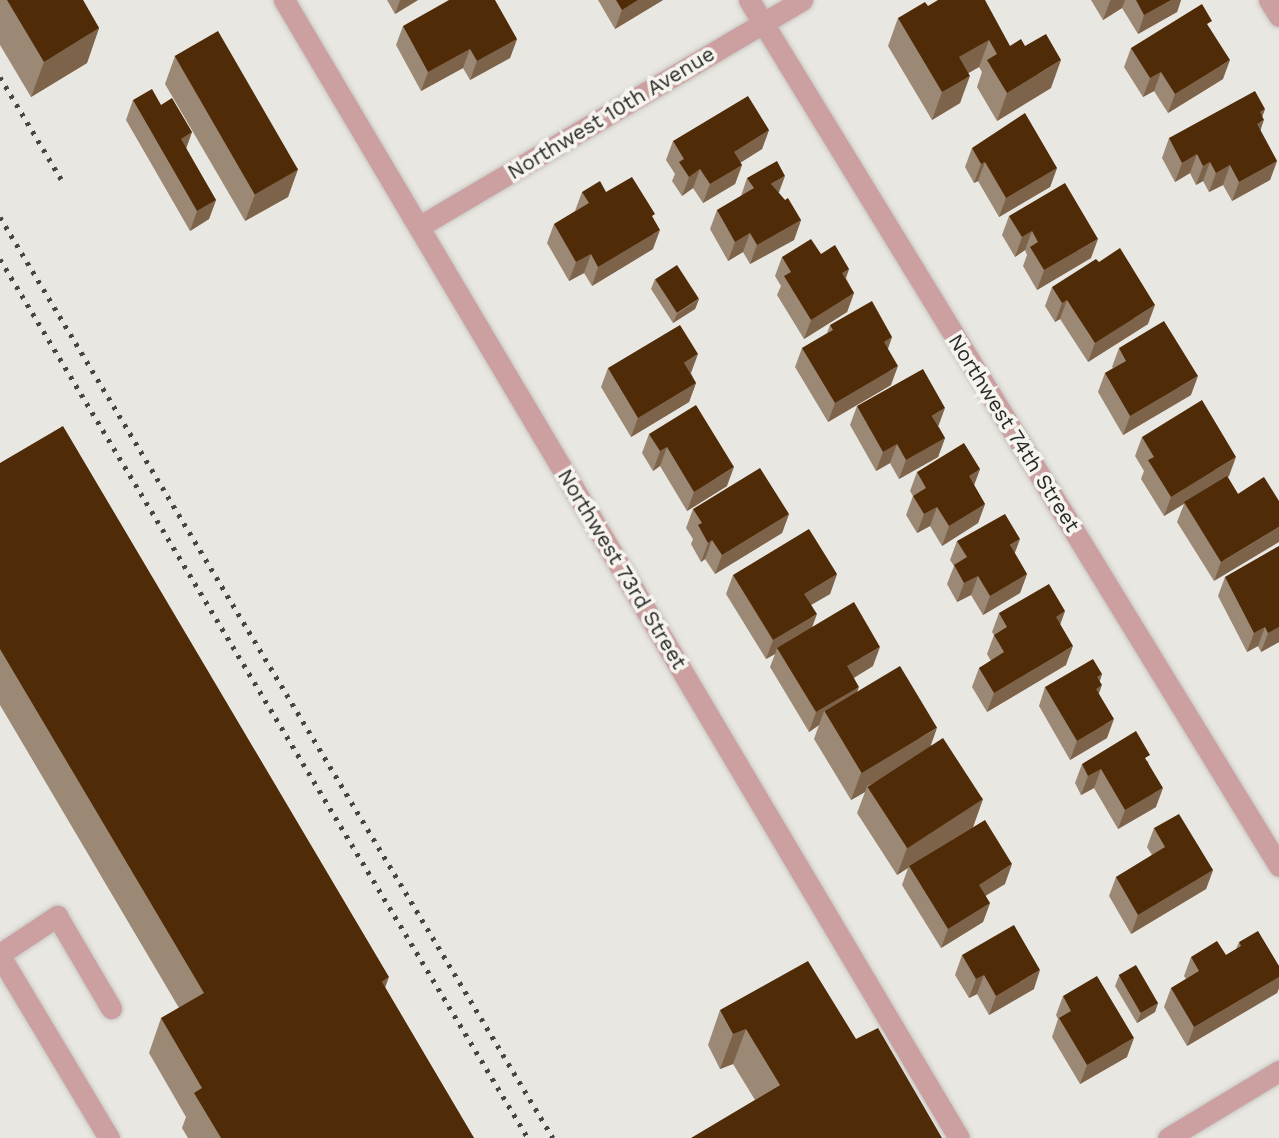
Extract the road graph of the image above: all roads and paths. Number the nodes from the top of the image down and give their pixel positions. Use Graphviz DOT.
graph roads {
  1 [pos="284,0"];
  2 [pos="749,0"];
  3 [pos="802,0"];
  4 [pos="1269,0"];
  5 [pos="1279,16"];
  6 [pos="762,24"];
  7 [pos="420,226"];
  8 [pos="1279,866"];
  9 [pos="0,955"];
  10 [pos="111,1008"];
  11 [pos="1279,1071"];
  12 [pos="109,1138"];
  13 [pos="958,1138"];
  14 [pos="1168,1138"];
  1 -- 7 [label="street, Northwest 73rd Street"];
  2 -- 6 [label="street, Northwest 74th Street"];
  3 -- 6 [label="street, Northwest 10th Avenue"];
  4 -- 5 [label="street"];
  6 -- 7 [label="street, Northwest 10th Avenue"];
  6 -- 8 [label="street, Northwest 74th Street"];
  7 -- 13 [label="street, Northwest 73rd Street"];
  9 -- 10 [label="street"];
  9 -- 12 [label="street"];
  11 -- 14 [label="street"];
}
